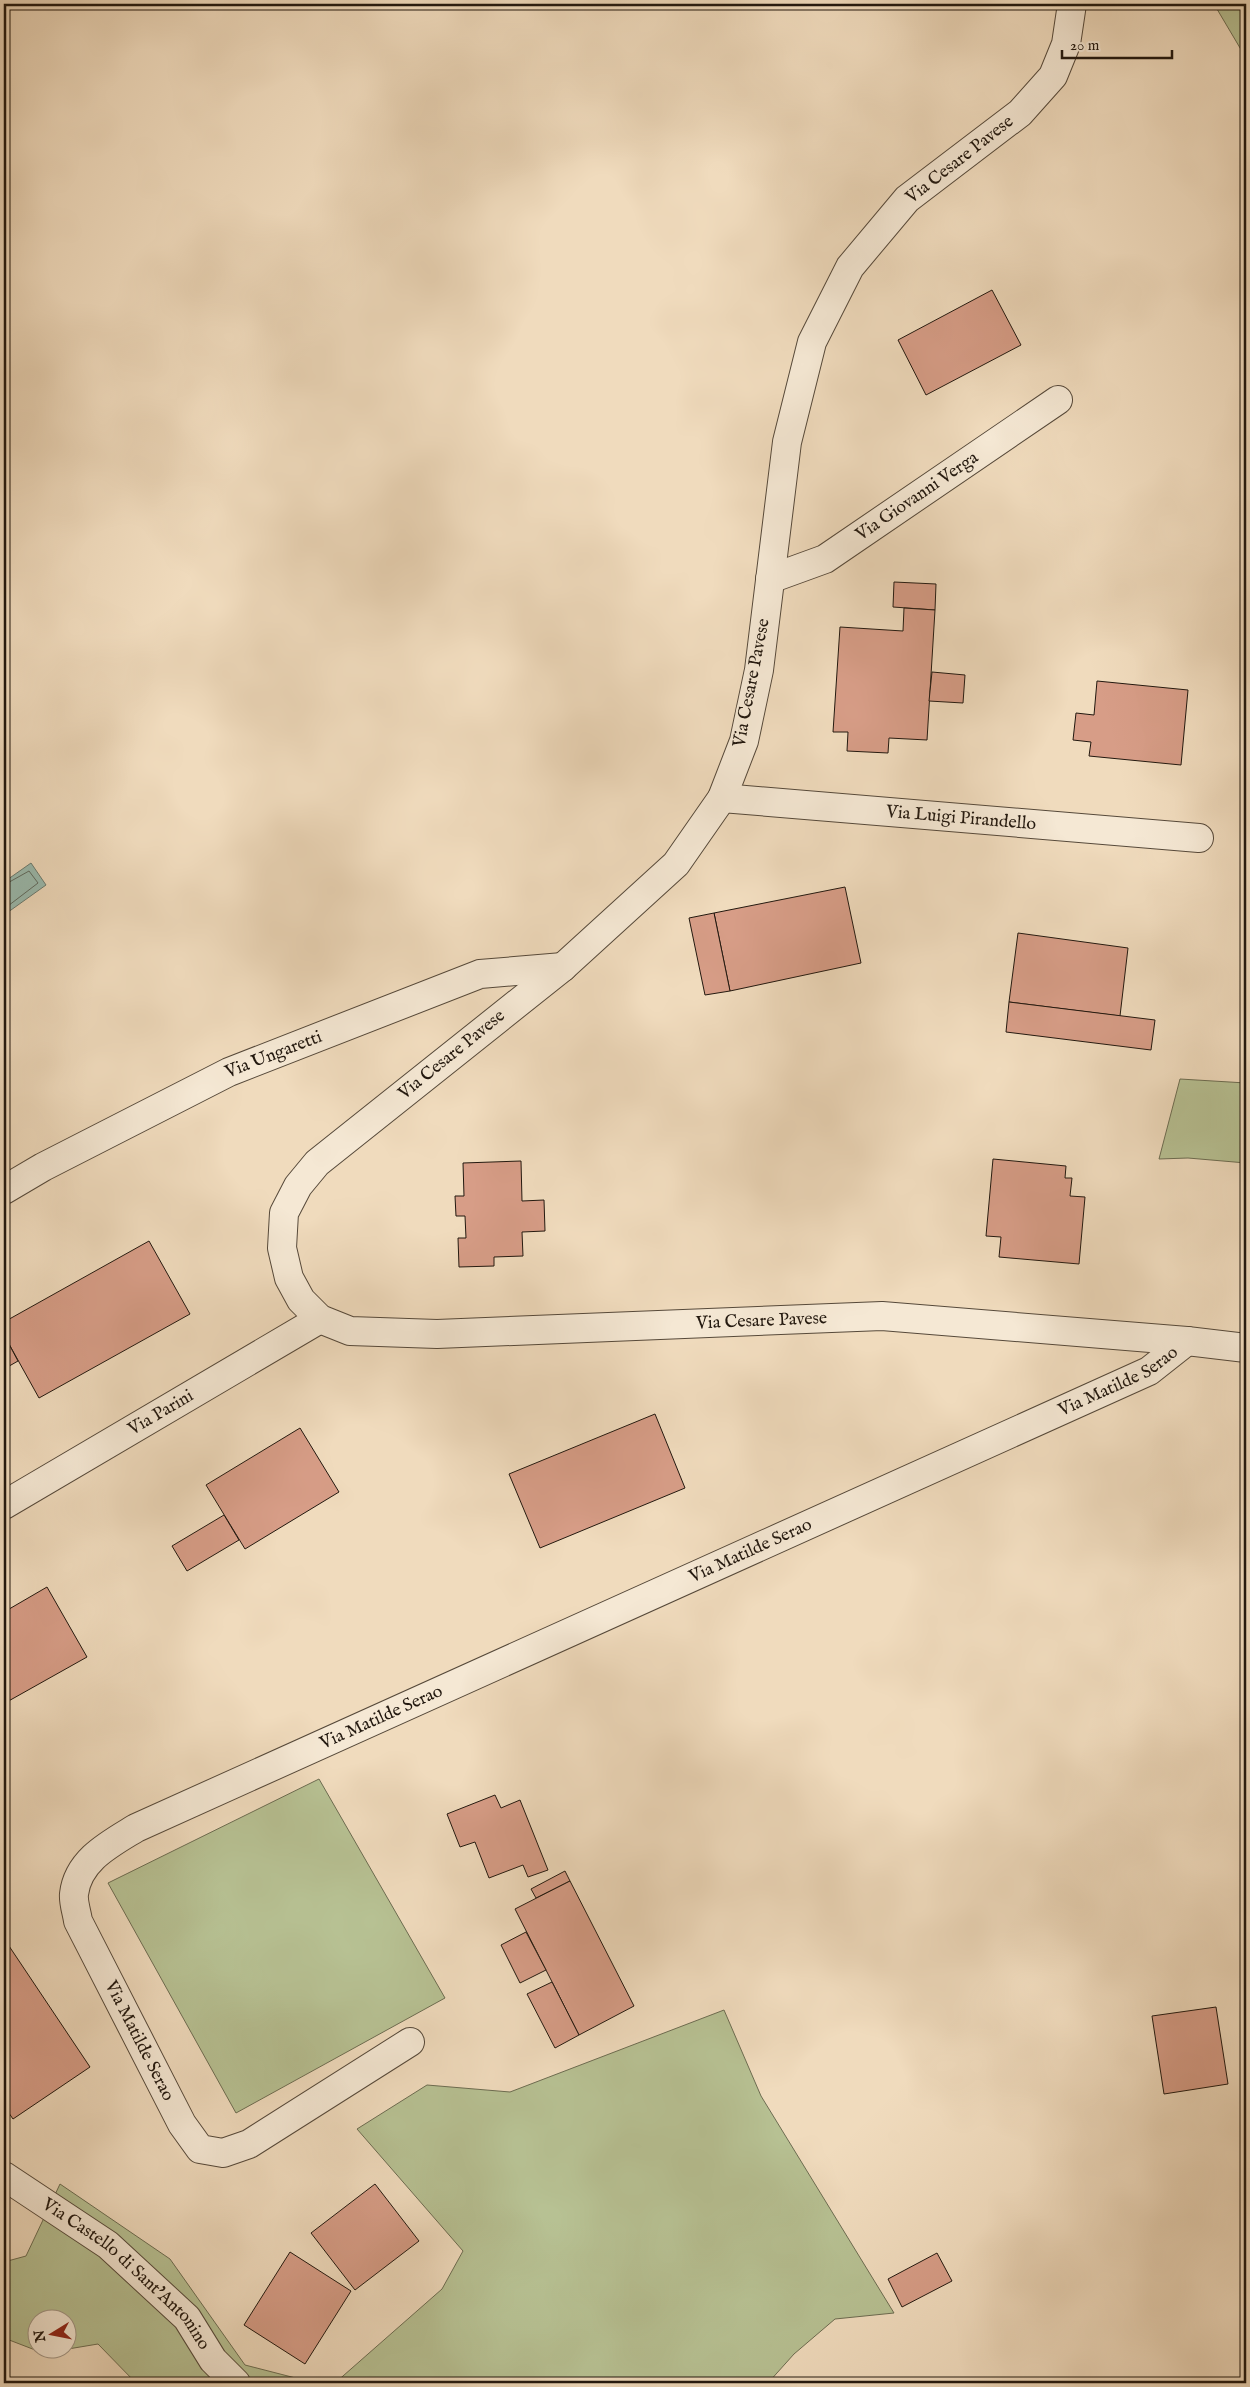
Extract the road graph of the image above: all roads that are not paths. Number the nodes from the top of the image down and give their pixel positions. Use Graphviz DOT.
graph roads {
  1 [pos="1072,4"];
  2 [pos="1058,400"];
  3 [pos="770,579"];
  4 [pos="722,798"];
  5 [pos="1199,838"];
  6 [pos="563,967"];
  7 [pos="4,1190"];
  8 [pos="320,1319"];
  9 [pos="1187,1341"];
  10 [pos="1246,1348"];
  11 [pos="4,1505"];
  12 [pos="410,2042"];
  13 [pos="4,2176"];
  14 [pos="236,2383"];
  1 -- 3 [label="street, Via Cesare Pavese"];
  2 -- 3 [label="street, Via Giovanni Verga"];
  3 -- 4 [label="street, Via Cesare Pavese"];
  4 -- 5 [label="street, Via Luigi Pirandello"];
  4 -- 6 [label="street, Via Cesare Pavese"];
  6 -- 7 [label="street, Via Ungaretti"];
  6 -- 8 [label="street, Via Cesare Pavese"];
  8 -- 9 [label="street, Via Cesare Pavese"];
  8 -- 11 [label="street, Via Parini"];
  9 -- 10 [label="street, Via Cesare Pavese"];
  9 -- 12 [label="street, Via Matilde Serao"];
  13 -- 14 [label="street, Via Castello di Sant'Antonino"];
}
